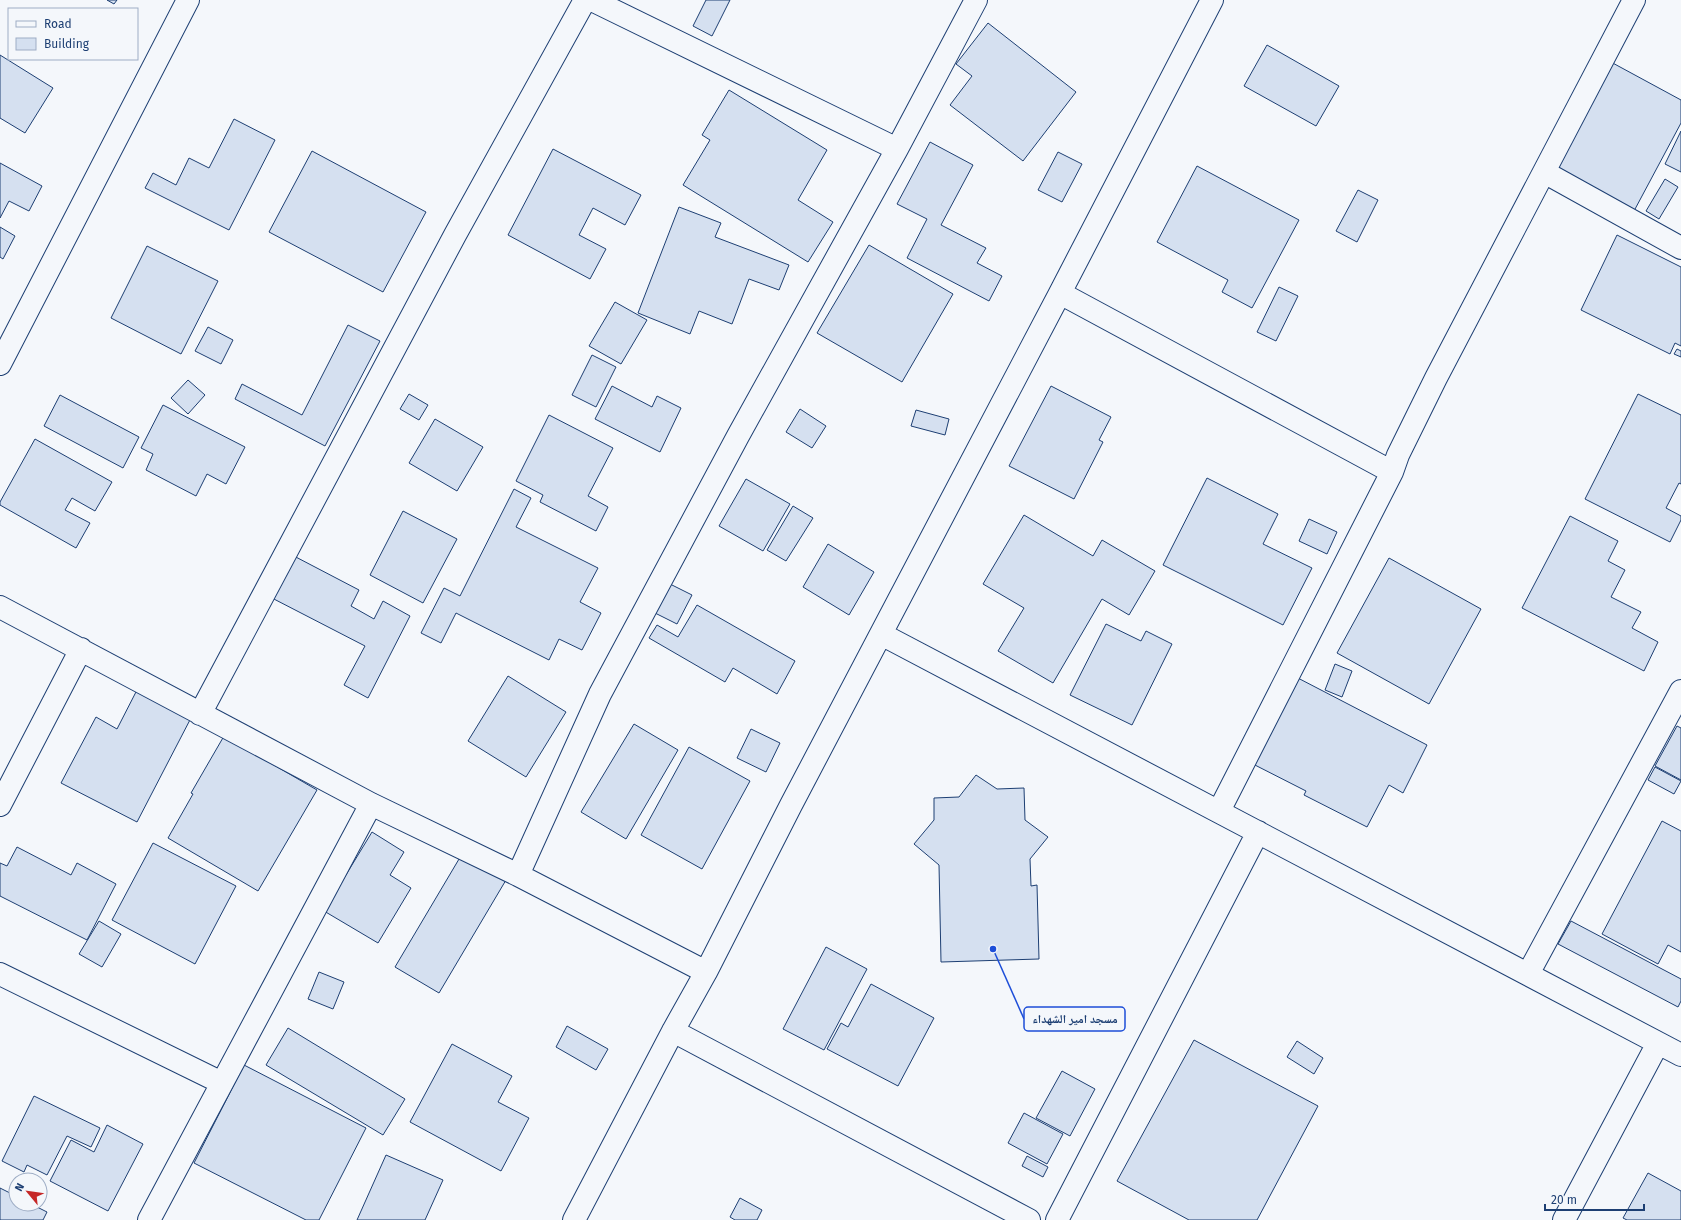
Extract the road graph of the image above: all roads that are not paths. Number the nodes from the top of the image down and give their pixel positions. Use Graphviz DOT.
graph roads {
  1 [pos="188,0"];
  2 [pos="585,0"];
  3 [pos="592,0"];
  4 [pos="976,0"];
  5 [pos="1212,0"];
  6 [pos="1634,0"];
  7 [pos="897,149"];
  8 [pos="1544,172"];
  9 [pos="1681,248"];
  10 [pos="1060,293"];
  11 [pos="0,364"];
  12 [pos="1392,472"];
  13 [pos="0,607"];
  14 [pos="881,634"];
  15 [pos="81,649"];
  16 [pos="1681,691"];
  17 [pos="200,714"];
  18 [pos="371,804"];
  19 [pos="0,805"];
  20 [pos="1219,811"];
  21 [pos="1258,832"];
  22 [pos="518,875"];
  23 [pos="706,972"];
  24 [pos="0,974"];
  25 [pos="1528,974"];
  26 [pos="673,1031"];
  27 [pos="1658,1043"];
  28 [pos="1681,1055"];
  29 [pos="222,1083"];
  30 [pos="149,1220"];
  31 [pos="574,1220"];
  32 [pos="1028,1220"];
  33 [pos="1057,1220"];
  34 [pos="1564,1220"];
  1 -- 11 [label="street"];
  2 -- 17 [label="street"];
  3 -- 7 [label="street"];
  4 -- 7 [label="street"];
  5 -- 10 [label="street"];
  6 -- 8 [label="street"];
  7 -- 22 [label="street"];
  8 -- 9 [label="street"];
  8 -- 12 [label="street"];
  10 -- 12 [label="street"];
  10 -- 14 [label="street"];
  12 -- 20 [label="street"];
  13 -- 15 [label="street"];
  14 -- 20 [label="street"];
  14 -- 23 [label="street"];
  15 -- 17 [label="street"];
  15 -- 19 [label="street"];
  16 -- 25 [label="street"];
  17 -- 18 [label="street"];
  18 -- 22 [label="street"];
  18 -- 29 [label="street"];
  20 -- 21 [label="street"];
  21 -- 25 [label="street"];
  21 -- 33 [label="street"];
  22 -- 23 [label="street"];
  23 -- 26 [label="street"];
  24 -- 29 [label="street"];
  25 -- 27 [label="street"];
  26 -- 31 [label="street"];
  26 -- 32 [label="street"];
  27 -- 28 [label="street"];
  27 -- 34 [label="street"];
  29 -- 30 [label="street"];
}
